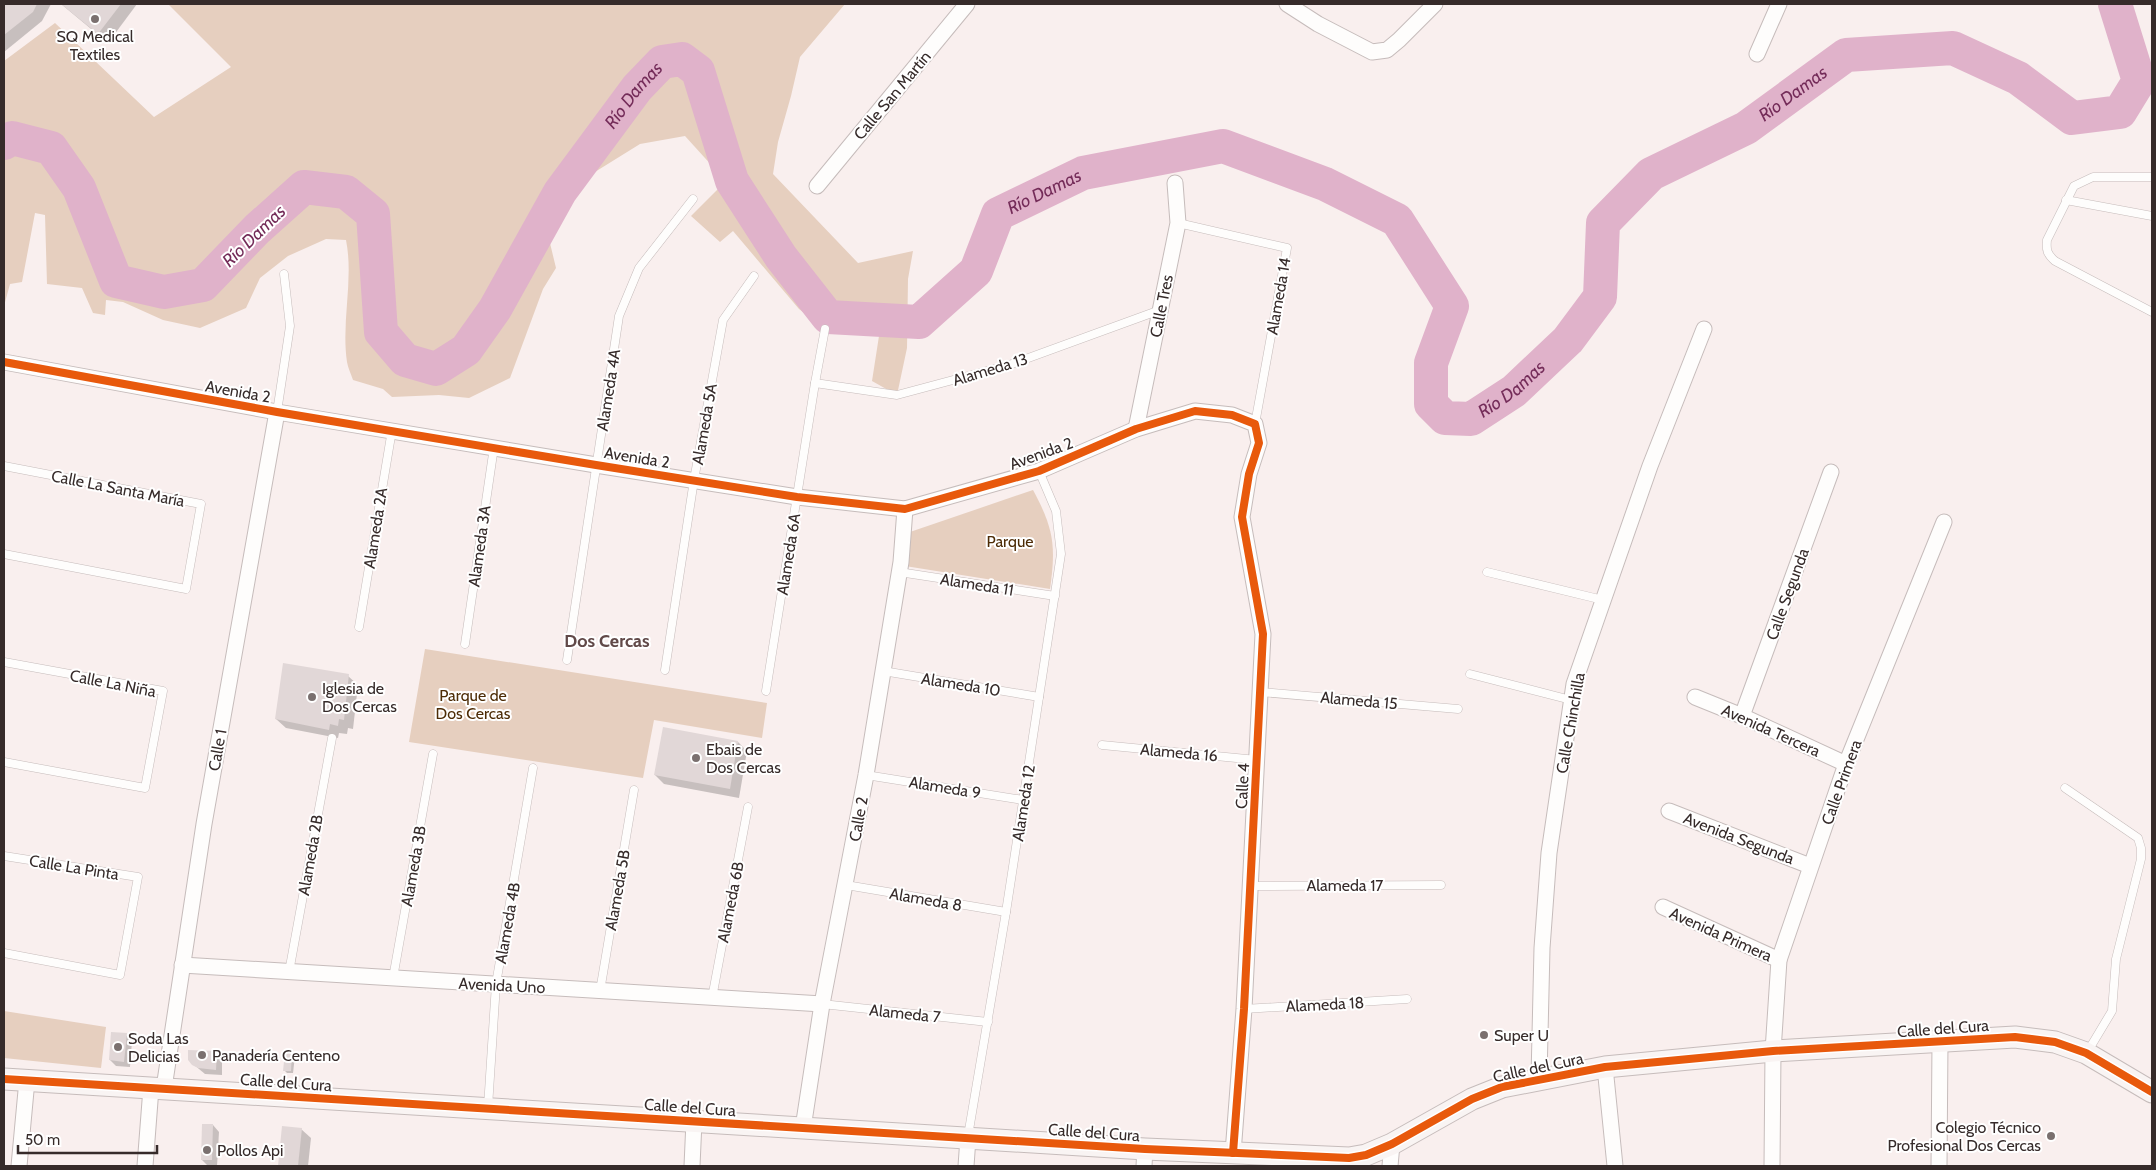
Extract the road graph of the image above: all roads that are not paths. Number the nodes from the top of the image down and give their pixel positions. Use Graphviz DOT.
graph roads {
  1 [pos="966,4"];
  2 [pos="1288,4"];
  3 [pos="1435,4"];
  4 [pos="1779,4"];
  5 [pos="1757,54"];
  6 [pos="2152,177"];
  7 [pos="1175,183"];
  8 [pos="817,186"];
  9 [pos="693,199"];
  10 [pos="2066,200"];
  11 [pos="2152,216"];
  12 [pos="1178,223"];
  13 [pos="284,274"];
  14 [pos="754,276"];
  15 [pos="1160,310"];
  16 [pos="2152,312"];
  17 [pos="825,329"];
  18 [pos="1704,329"];
  19 [pos="4,362"];
  20 [pos="815,383"];
  21 [pos="277,412"];
  22 [pos="1255,424"];
  23 [pos="1136,429"];
  24 [pos="392,430"];
  25 [pos="494,447"];
  26 [pos="596,465"];
  27 [pos="4,466"];
  28 [pos="1039,471"];
  29 [pos="1831,472"];
  30 [pos="694,480"];
  31 [pos="797,497"];
  32 [pos="905,509"];
  33 [pos="1944,522"];
  34 [pos="4,554"];
  35 [pos="899,572"];
  36 [pos="1488,572"];
  37 [pos="1055,596"];
  38 [pos="1603,600"];
  39 [pos="359,627"];
  40 [pos="465,644"];
  41 [pos="567,660"];
  42 [pos="4,662"];
  43 [pos="665,670"];
  44 [pos="883,671"];
  45 [pos="1470,674"];
  46 [pos="766,691"];
  47 [pos="1260,692"];
  48 [pos="1039,697"];
  49 [pos="1695,697"];
  50 [pos="1571,700"];
  51 [pos="1458,709"];
  52 [pos="1742,716"];
  53 [pos="332,738"];
  54 [pos="1102,745"];
  55 [pos="434,754"];
  56 [pos="1257,760"];
  57 [pos="4,762"];
  58 [pos="1846,764"];
  59 [pos="533,768"];
  60 [pos="866,775"];
  61 [pos="2065,788"];
  62 [pos="634,790"];
  63 [pos="1023,800"];
  64 [pos="748,807"];
  65 [pos="1668,811"];
  66 [pos="4,856"];
  67 [pos="1810,866"];
  68 [pos="846,885"];
  69 [pos="1441,885"];
  70 [pos="1250,886"];
  71 [pos="1662,907"];
  72 [pos="1006,912"];
  73 [pos="4,953"];
  74 [pos="1779,960"];
  75 [pos="182,966"];
  76 [pos="289,972"];
  77 [pos="393,978"];
  78 [pos="496,984"];
  79 [pos="600,991"];
  80 [pos="712,998"];
  81 [pos="1407,999"];
  82 [pos="822,1004"];
  83 [pos="1244,1009"];
  84 [pos="988,1022"];
  85 [pos="1940,1043"];
  86 [pos="1773,1051"];
  87 [pos="2086,1053"];
  88 [pos="1605,1067"];
  89 [pos="1539,1078"];
  90 [pos="4,1079"];
  91 [pos="27,1080"];
  92 [pos="158,1088"];
  93 [pos="2152,1092"];
  94 [pos="488,1108"];
  95 [pos="694,1121"];
  96 [pos="803,1128"];
  97 [pos="968,1138"];
  98 [pos="1392,1144"];
  99 [pos="1233,1153"];
  100 [pos="1145,1158"];
  101 [pos="19,1166"];
  102 [pos="145,1166"];
  103 [pos="692,1166"];
  104 [pos="966,1166"];
  105 [pos="1390,1166"];
  106 [pos="1615,1166"];
  107 [pos="1772,1166"];
  108 [pos="1939,1166"];
  1 -- 8 [label="street, Calle San Martín"];
  2 -- 3 [label="street"];
  4 -- 5 [label="street"];
  6 -- 10 [label="lane"];
  7 -- 12 [label="street, Calle Tres"];
  9 -- 26 [label="lane, Alameda 4A"];
  10 -- 11 [label="lane"];
  10 -- 16 [label="lane"];
  12 -- 15 [label="street, Calle Tres"];
  12 -- 22 [label="lane, Alameda 14"];
  13 -- 21 [label="lane"];
  14 -- 30 [label="lane, Alameda 5A"];
  15 -- 20 [label="lane, Alameda 13"];
  15 -- 23 [label="street, Calle Tres"];
  17 -- 20 [label="lane, Alameda 6A"];
  18 -- 38 [label="street, Calle Chinchilla"];
  19 -- 21 [label="street, Avenida 2"];
  20 -- 31 [label="lane, Alameda 6A"];
  21 -- 24 [label="street, Avenida 2"];
  21 -- 75 [label="street, Calle 1"];
  22 -- 23 [label="street, Avenida 2"];
  22 -- 47 [label="street, Calle 4"];
  23 -- 28 [label="street, Avenida 2"];
  24 -- 25 [label="street, Avenida 2"];
  24 -- 39 [label="lane, Alameda 2A"];
  25 -- 26 [label="street, Avenida 2"];
  25 -- 40 [label="lane, Alameda 3A"];
  26 -- 30 [label="street, Avenida 2"];
  26 -- 41 [label="lane, Alameda 4A"];
  27 -- 34 [label="lane, Calle La Santa María"];
  28 -- 32 [label="street, Avenida 2"];
  28 -- 37 [label="lane, Alameda 12"];
  29 -- 52 [label="street, Calle Segunda"];
  30 -- 31 [label="street, Avenida 2"];
  30 -- 43 [label="lane, Alameda 5A"];
  31 -- 32 [label="street, Avenida 2"];
  31 -- 46 [label="lane, Alameda 6A"];
  32 -- 35 [label="street, Calle 2"];
  33 -- 58 [label="street, Calle Primera"];
  35 -- 37 [label="lane, Alameda 11"];
  35 -- 44 [label="street, Calle 2"];
  36 -- 38 [label="lane"];
  37 -- 48 [label="lane, Alameda 12"];
  38 -- 50 [label="street, Calle Chinchilla"];
  42 -- 57 [label="lane, Calle La Niña"];
  44 -- 48 [label="lane, Alameda 10"];
  44 -- 60 [label="street, Calle 2"];
  45 -- 50 [label="lane"];
  47 -- 51 [label="lane, Alameda 15"];
  47 -- 56 [label="street, Calle 4"];
  48 -- 63 [label="lane, Alameda 12"];
  49 -- 52 [label="street, Avenida Tercera"];
  50 -- 89 [label="street, Calle Chinchilla"];
  52 -- 58 [label="street, Avenida Tercera"];
  53 -- 76 [label="lane, Alameda 2B"];
  54 -- 56 [label="lane, Alameda 16"];
  55 -- 77 [label="lane, Alameda 3B"];
  56 -- 70 [label="street, Calle 4"];
  58 -- 67 [label="street, Calle Primera"];
  59 -- 78 [label="lane, Alameda 4B"];
  60 -- 63 [label="lane, Alameda 9"];
  60 -- 68 [label="street, Calle 2"];
  61 -- 87 [label="lane"];
  62 -- 79 [label="lane, Alameda 5B"];
  63 -- 72 [label="lane, Alameda 12"];
  64 -- 80 [label="lane, Alameda 6B"];
  65 -- 67 [label="street, Avenida Segunda"];
  66 -- 73 [label="lane, Calle La Pinta"];
  67 -- 74 [label="street, Calle Primera"];
  68 -- 72 [label="lane, Alameda 8"];
  68 -- 82 [label="street, Calle 2"];
  69 -- 70 [label="lane, Alameda 17"];
  70 -- 83 [label="street, Calle 4"];
  71 -- 74 [label="street, Avenida Primera"];
  72 -- 84 [label="lane, Alameda 12"];
  74 -- 86 [label="street, Calle Primera"];
  75 -- 76 [label="street, Avenida Uno"];
  75 -- 92 [label="street, Calle 1"];
  76 -- 77 [label="street, Avenida Uno"];
  77 -- 78 [label="street, Avenida Uno"];
  78 -- 79 [label="street, Avenida Uno"];
  78 -- 94 [label="lane, Alameda 4B"];
  79 -- 80 [label="street, Avenida Uno"];
  80 -- 82 [label="street, Avenida Uno"];
  81 -- 83 [label="lane, Alameda 18"];
  82 -- 84 [label="lane, Alameda 7"];
  82 -- 96 [label="street, Calle 2"];
  83 -- 99 [label="street, Calle 4"];
  84 -- 97 [label="lane, Alameda 12"];
  85 -- 86 [label="street, Calle del Cura"];
  85 -- 87 [label="street, Calle del Cura"];
  85 -- 108 [label="street"];
  86 -- 88 [label="street, Calle del Cura"];
  86 -- 107 [label="street, Calle Primera"];
  87 -- 93 [label="street, Calle del Cura"];
  88 -- 89 [label="street, Calle del Cura"];
  88 -- 106 [label="street"];
  89 -- 98 [label="street, Calle del Cura"];
  90 -- 91 [label="street, Calle del Cura"];
  91 -- 92 [label="street, Calle del Cura"];
  91 -- 101 [label="street"];
  92 -- 94 [label="street, Calle del Cura"];
  92 -- 102 [label="street, Calle 1"];
  94 -- 95 [label="street, Calle del Cura"];
  95 -- 96 [label="street, Calle del Cura"];
  95 -- 103 [label="street"];
  96 -- 97 [label="street, Calle del Cura"];
  97 -- 100 [label="street, Calle del Cura"];
  97 -- 104 [label="street"];
  98 -- 99 [label="street, Calle del Cura"];
  98 -- 105 [label="street"];
  99 -- 100 [label="street, Calle del Cura"];
}
